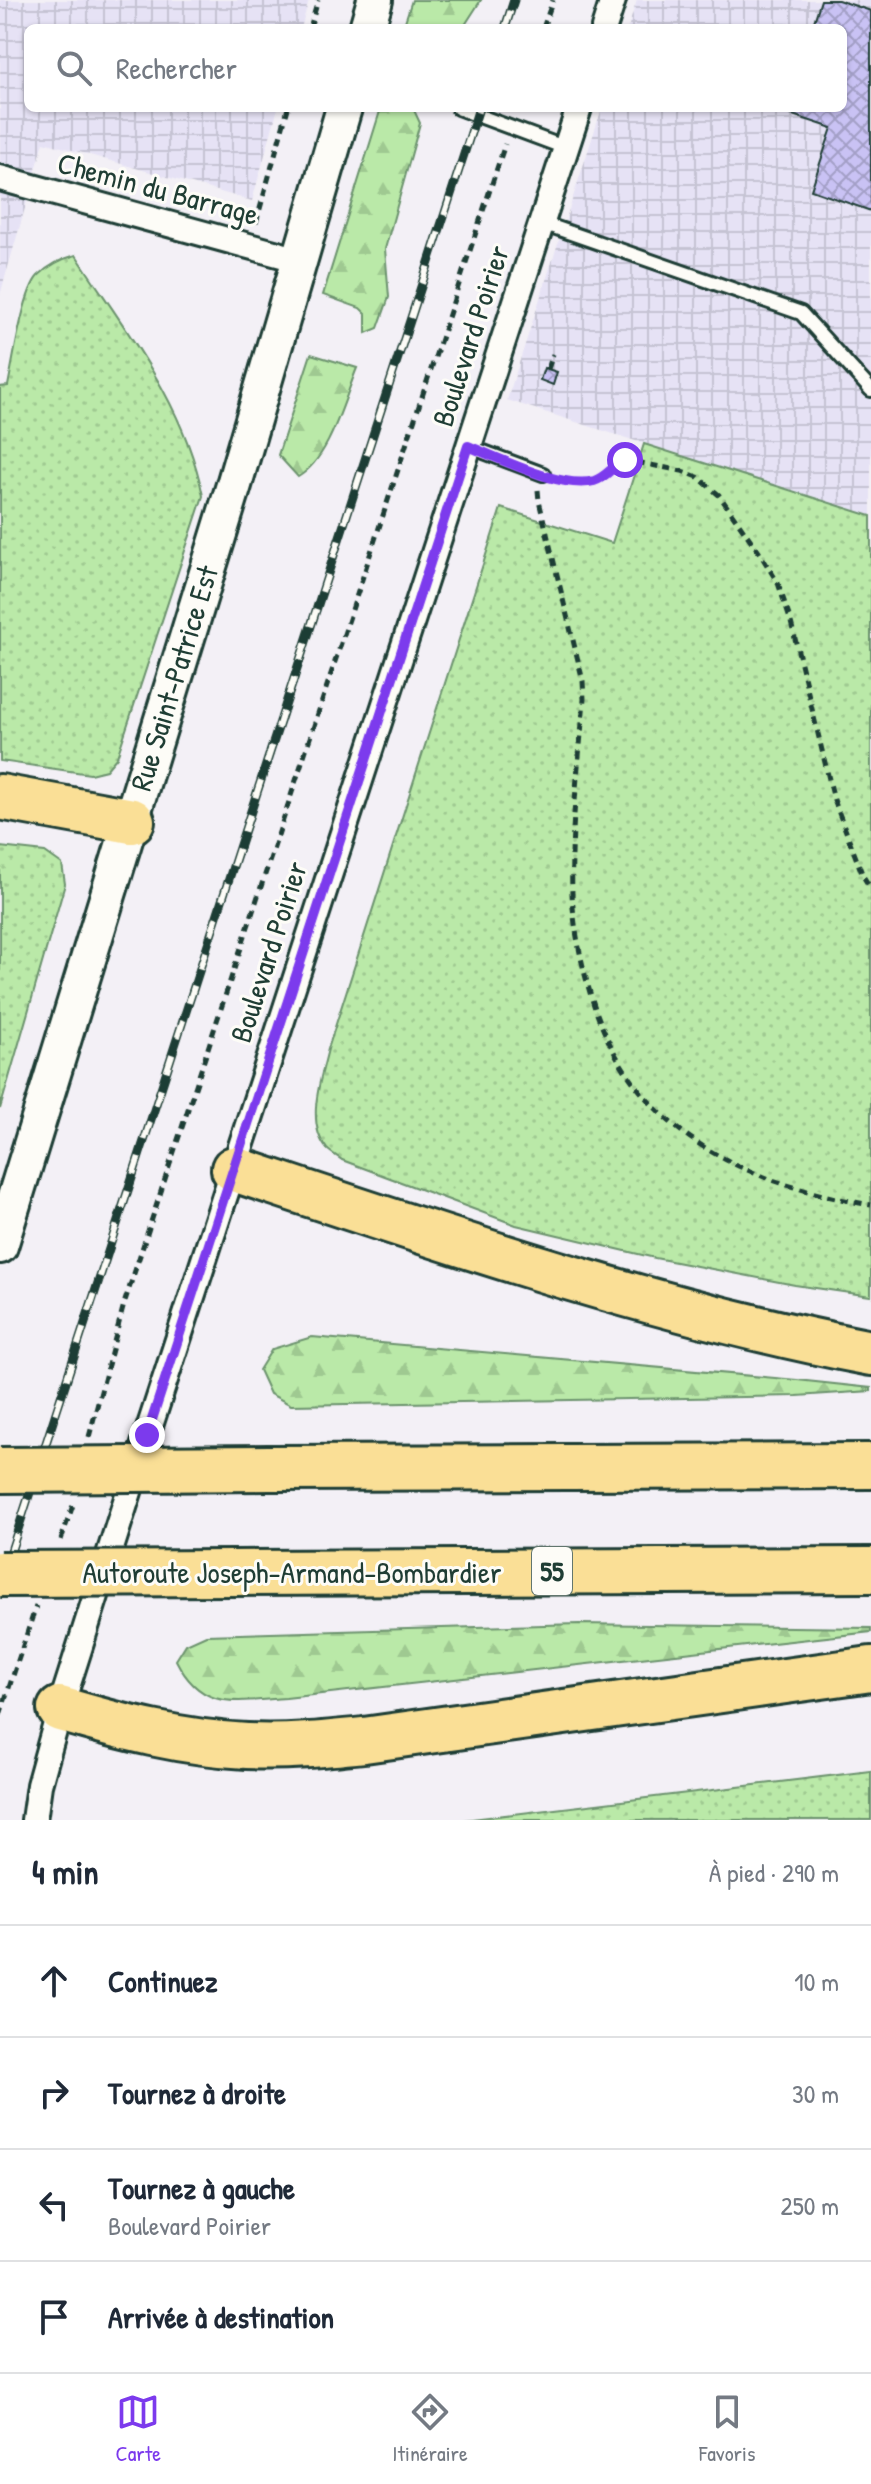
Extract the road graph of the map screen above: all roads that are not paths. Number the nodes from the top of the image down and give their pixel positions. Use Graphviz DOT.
graph roads {
  1 [pos="375,0"];
  2 [pos="613,0"];
  3 [pos="368,24"];
  4 [pos="605,24"];
  5 [pos="343,112"];
  6 [pos="470,112"];
  7 [pos="578,112"];
  8 [pos="566,148"];
  9 [pos="0,178"];
  10 [pos="542,223"];
  11 [pos="300,260"];
  12 [pos="871,390"];
  13 [pos="468,446"];
  14 [pos="543,474"];
  15 [pos="0,797"];
  16 [pos="132,821"];
  17 [pos="234,1169"];
  18 [pos="0,1246"];
  19 [pos="871,1353"];
  20 [pos="871,1466"];
  21 [pos="0,1470"];
  22 [pos="871,1570"];
  23 [pos="0,1574"];
  24 [pos="871,1669"];
  25 [pos="60,1709"];
  26 [pos="34,1820"];
  1 -- 3 [label="street"];
  2 -- 4 [label="street"];
  5 -- 11 [label="street, Rue Saint-Patrice Est"];
  6 -- 8 [label="lane"];
  7 -- 8 [label="street, Boulevard Poirier"];
  8 -- 10 [label="street, Boulevard Poirier"];
  9 -- 11 [label="street, Chemin du Barrage"];
  10 -- 12 [label="lane"];
  10 -- 13 [label="street, Boulevard Poirier"];
  11 -- 16 [label="street, Rue Saint-Patrice Est"];
  13 -- 14 [label="lane"];
  13 -- 17 [label="street, Boulevard Poirier"];
  15 -- 16 [label="highway"];
  16 -- 18 [label="street, Rue Saint-Patrice Est"];
  17 -- 19 [label="highway"];
  17 -- 25 [label="street, Boulevard Poirier"];
  20 -- 21 [label="highway, bridge"];
  22 -- 23 [label="highway, Autoroute Joseph-Armand-Bombardier / 55, bridge"];
  24 -- 25 [label="highway"];
  25 -- 26 [label="street, Boulevard Poirier"];
}
